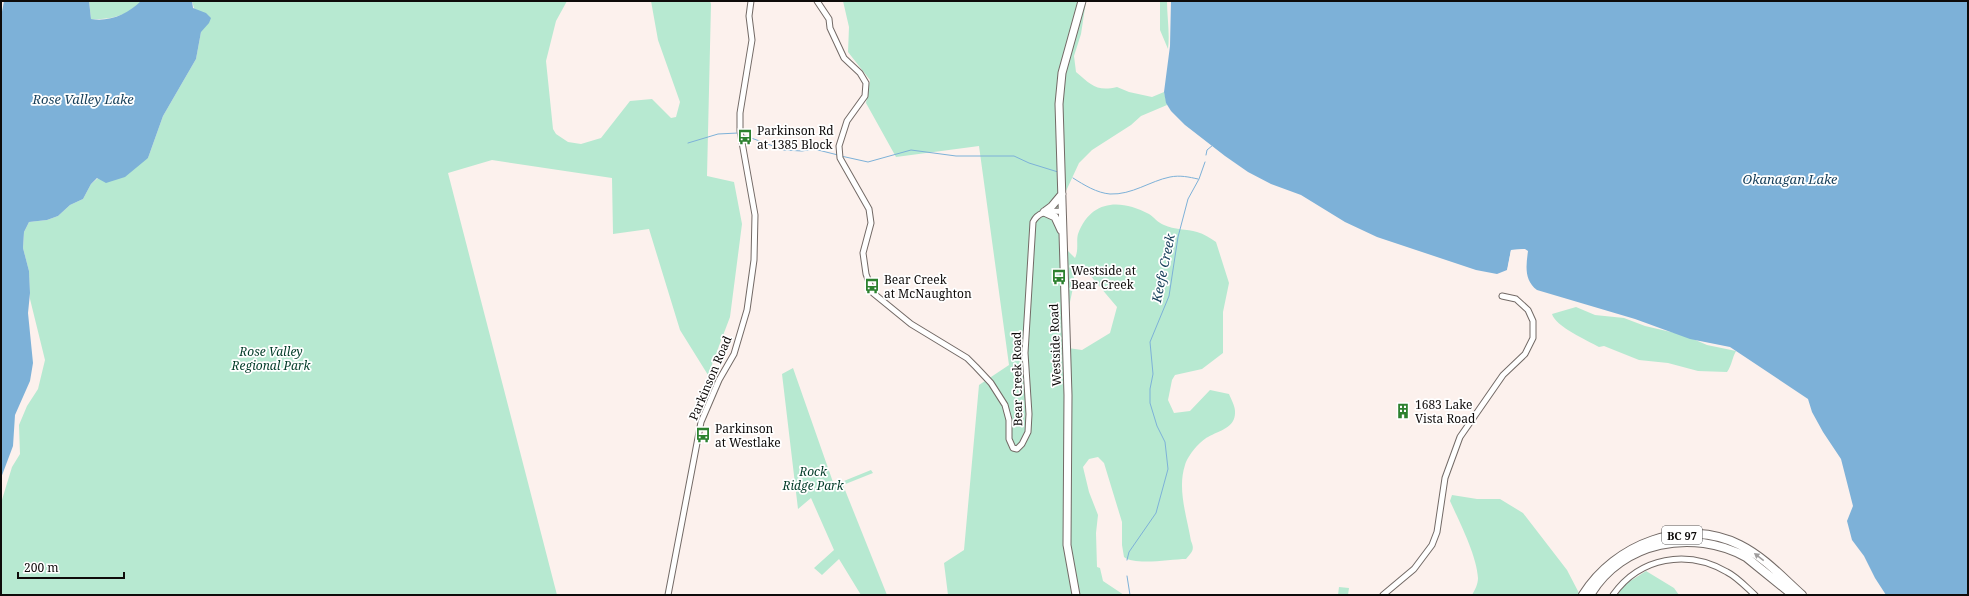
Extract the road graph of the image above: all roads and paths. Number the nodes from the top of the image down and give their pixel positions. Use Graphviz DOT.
graph roads {
  1 [pos="751,1"];
  2 [pos="817,1"];
  3 [pos="1082,1"];
  4 [pos="1062,194"];
  5 [pos="1062,211"];
  6 [pos="1044,212"];
  7 [pos="1063,236"];
  8 [pos="1502,296"];
  9 [pos="1786,585"];
  10 [pos="1796,593"];
  11 [pos="1753,594"];
  12 [pos="668,595"];
  13 [pos="1076,595"];
  14 [pos="1383,595"];
  15 [pos="1583,595"];
  16 [pos="1590,595"];
  17 [pos="1613,595"];
  1 -- 12 [label="street, Parkinson Road"];
  2 -- 6 [label="street, Bear Creek Road"];
  3 -- 4 [label="main road, Westside Road"];
  4 -- 5 [label="main road, Westside Road"];
  4 -- 6 [label="main road"];
  5 -- 6 [label="street"];
  5 -- 7 [label="main road, Westside Road"];
  6 -- 7 [label="main road"];
  7 -- 13 [label="main road, Westside Road"];
  8 -- 14 [label="street"];
  9 -- 10 [label="highway, BC 97"];
  9 -- 15 [label="highway, BC 97, one-way"];
  9 -- 16 [label="highway, BC 97"];
  11 -- 17 [label="street"];
}
